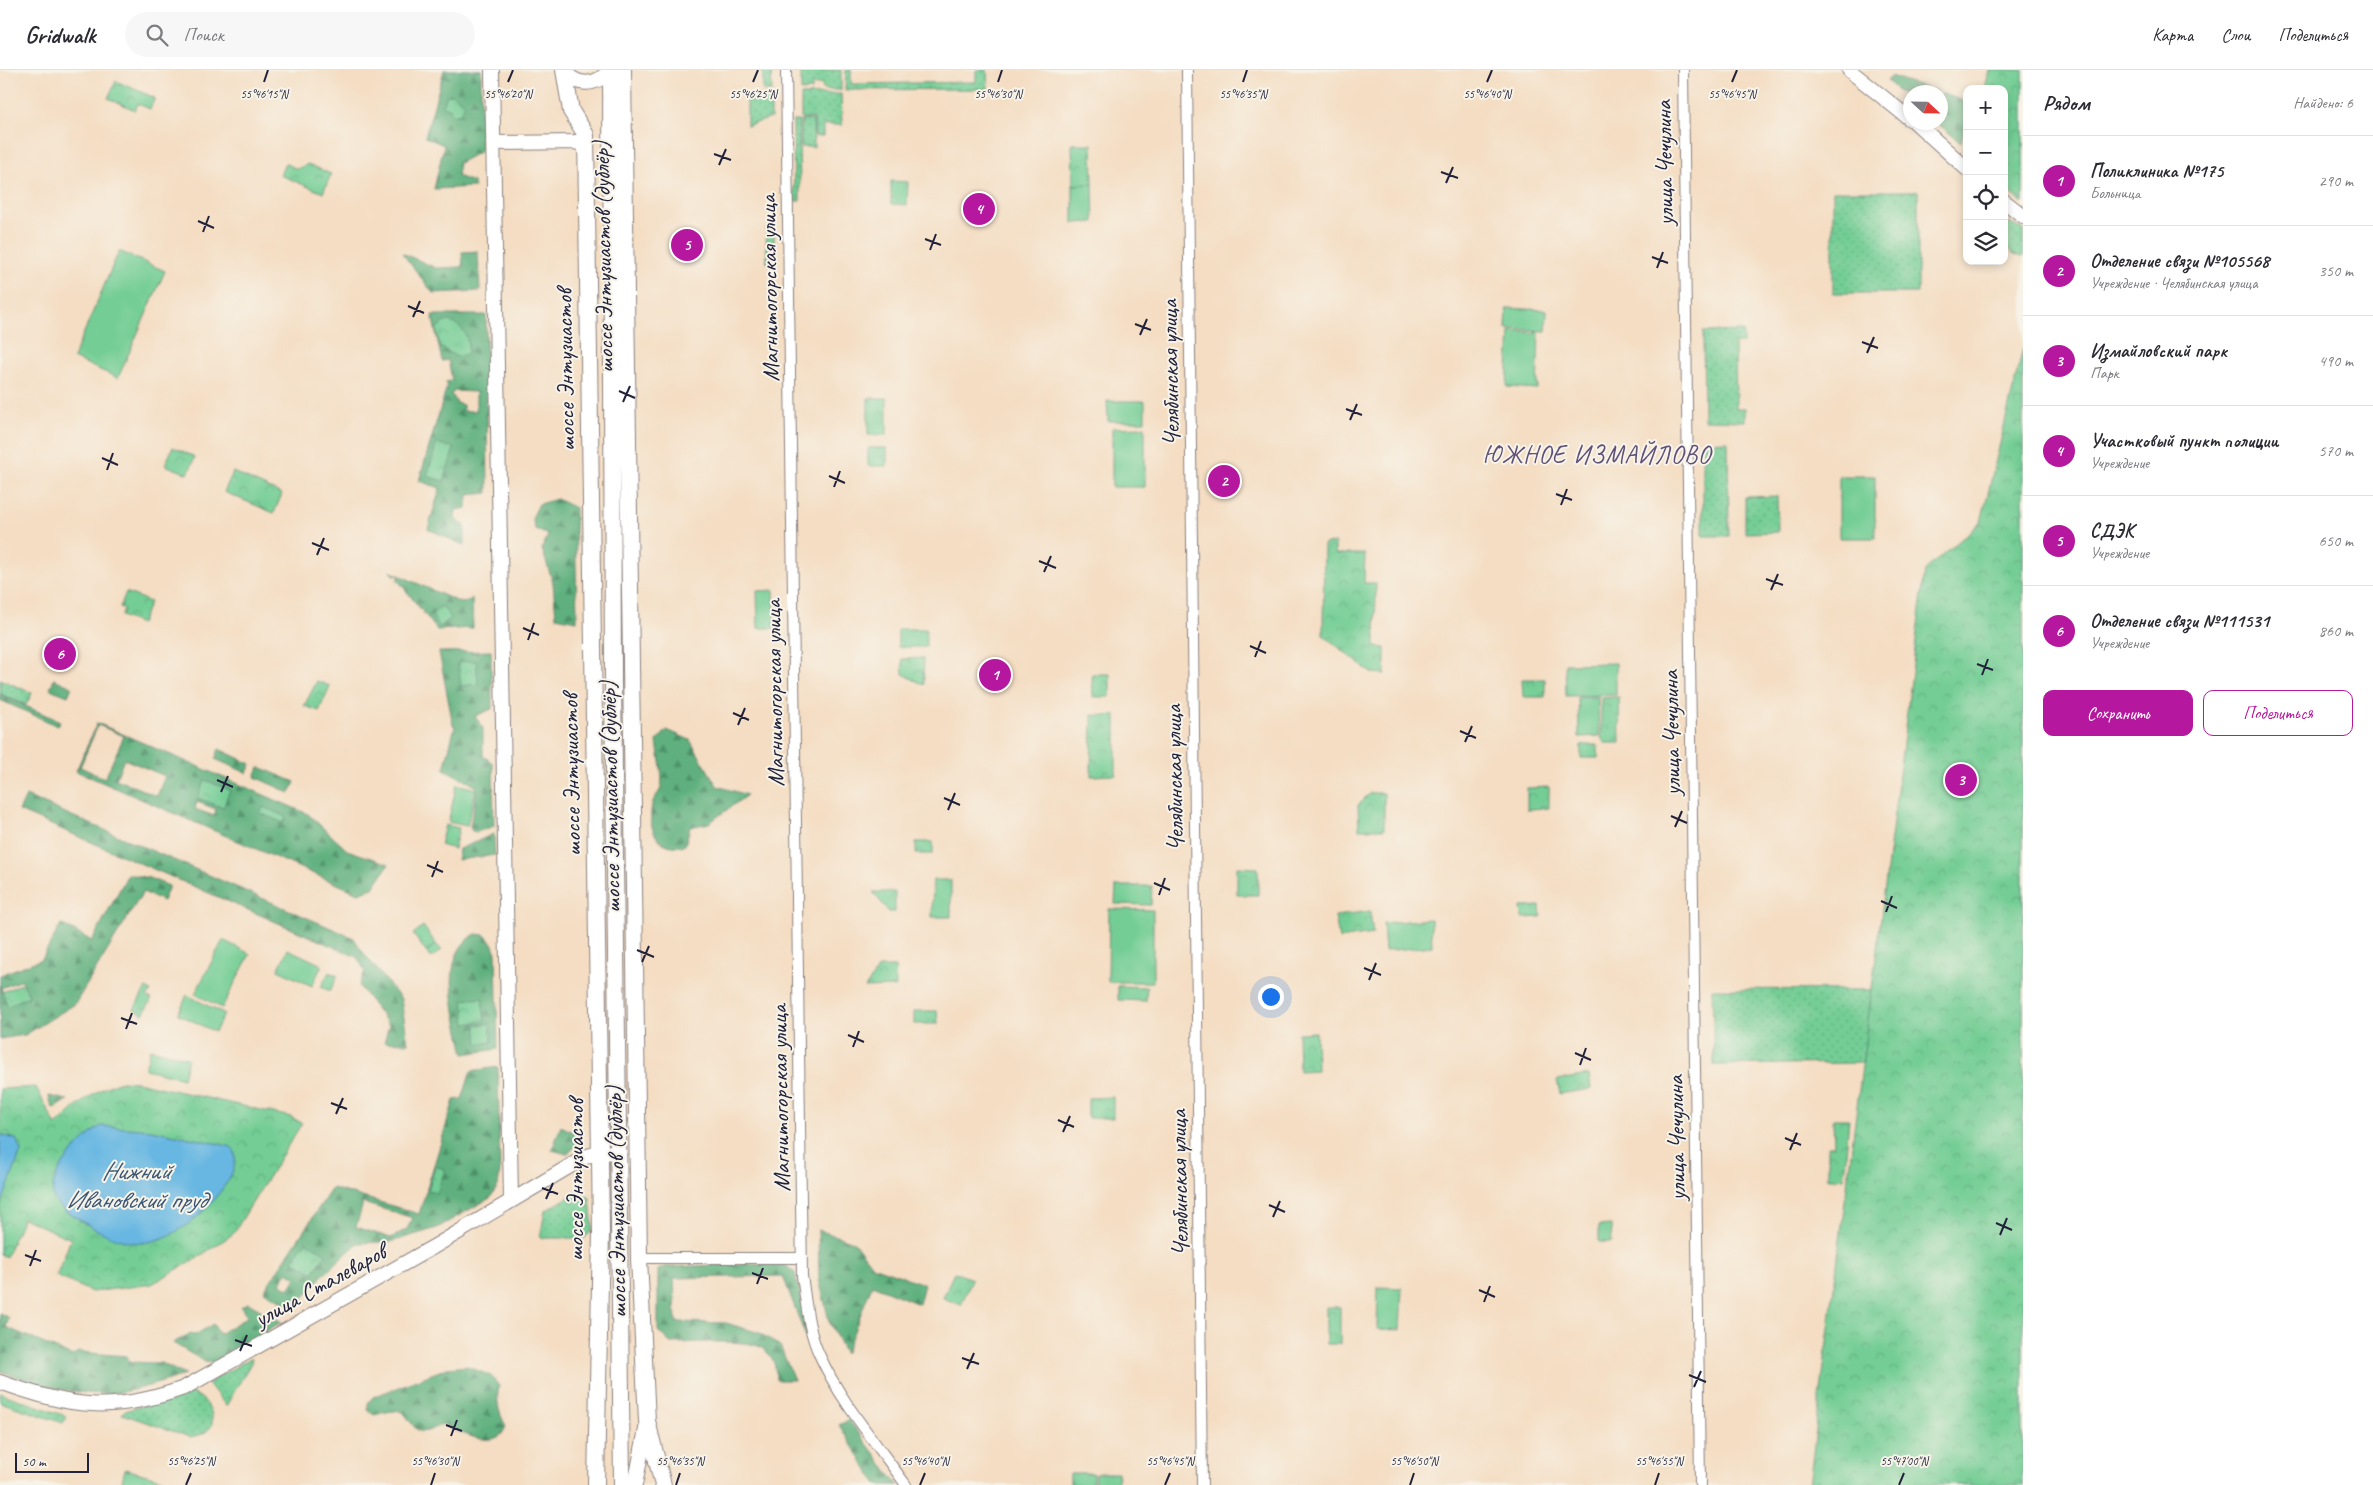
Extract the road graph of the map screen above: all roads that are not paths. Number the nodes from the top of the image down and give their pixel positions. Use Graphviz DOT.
graph roads {
  1 [pos="492,70"];
  2 [pos="564,70"];
  3 [pos="610,70"];
  4 [pos="623,70"];
  5 [pos="786,70"];
  6 [pos="1187,70"];
  7 [pos="1683,70"];
  8 [pos="1849,70"];
  9 [pos="1903,113"];
  10 [pos="1924,130"];
  11 [pos="583,142"];
  12 [pos="493,143"];
  13 [pos="1963,165"];
  14 [pos="2008,204"];
  15 [pos="2023,216"];
  16 [pos="619,1152"];
  17 [pos="599,1153"];
  18 [pos="511,1200"];
  19 [pos="639,1258"];
  20 [pos="802,1258"];
  21 [pos="0,1382"];
  22 [pos="647,1421"];
  23 [pos="596,1451"];
  24 [pos="585,1485"];
  25 [pos="596,1485"];
  26 [pos="622,1485"];
  27 [pos="635,1485"];
  28 [pos="663,1485"];
  29 [pos="906,1485"];
  30 [pos="1202,1485"];
  31 [pos="1700,1485"];
  1 -- 12 [label="main road"];
  2 -- 3 [label="main road"];
  2 -- 11 [label="main road"];
  3 -- 16 [label="main road, шоссе Энтузиастов"];
  4 -- 19 [label="main road, шоссе Энтузиастов (дублёр)"];
  5 -- 20 [label="street, Магнитогорская улица"];
  6 -- 30 [label="street, Челябинская улица"];
  7 -- 31 [label="street, улица Чечулина"];
  8 -- 9 [label="main road"];
  10 -- 13 [label="main road"];
  11 -- 12 [label="main road"];
  11 -- 17 [label="main road, шоссе Энтузиастов"];
  12 -- 18 [label="main road"];
  14 -- 15 [label="main road"];
  16 -- 17 [label="main road, улица Сталеваров"];
  16 -- 26 [label="main road, шоссе Энтузиастов"];
  17 -- 18 [label="main road, улица Сталеваров"];
  17 -- 23 [label="main road, шоссе Энтузиастов"];
  18 -- 21 [label="main road, улица Сталеваров"];
  19 -- 20 [label="street"];
  19 -- 22 [label="main road, шоссе Энтузиастов (дублёр)"];
  20 -- 29 [label="street, Магнитогорская улица"];
  22 -- 27 [label="main road, шоссе Энтузиастов (дублёр)"];
  22 -- 28 [label="main road"];
  23 -- 24 [label="main road"];
  23 -- 25 [label="main road, шоссе Энтузиастов"];
}
